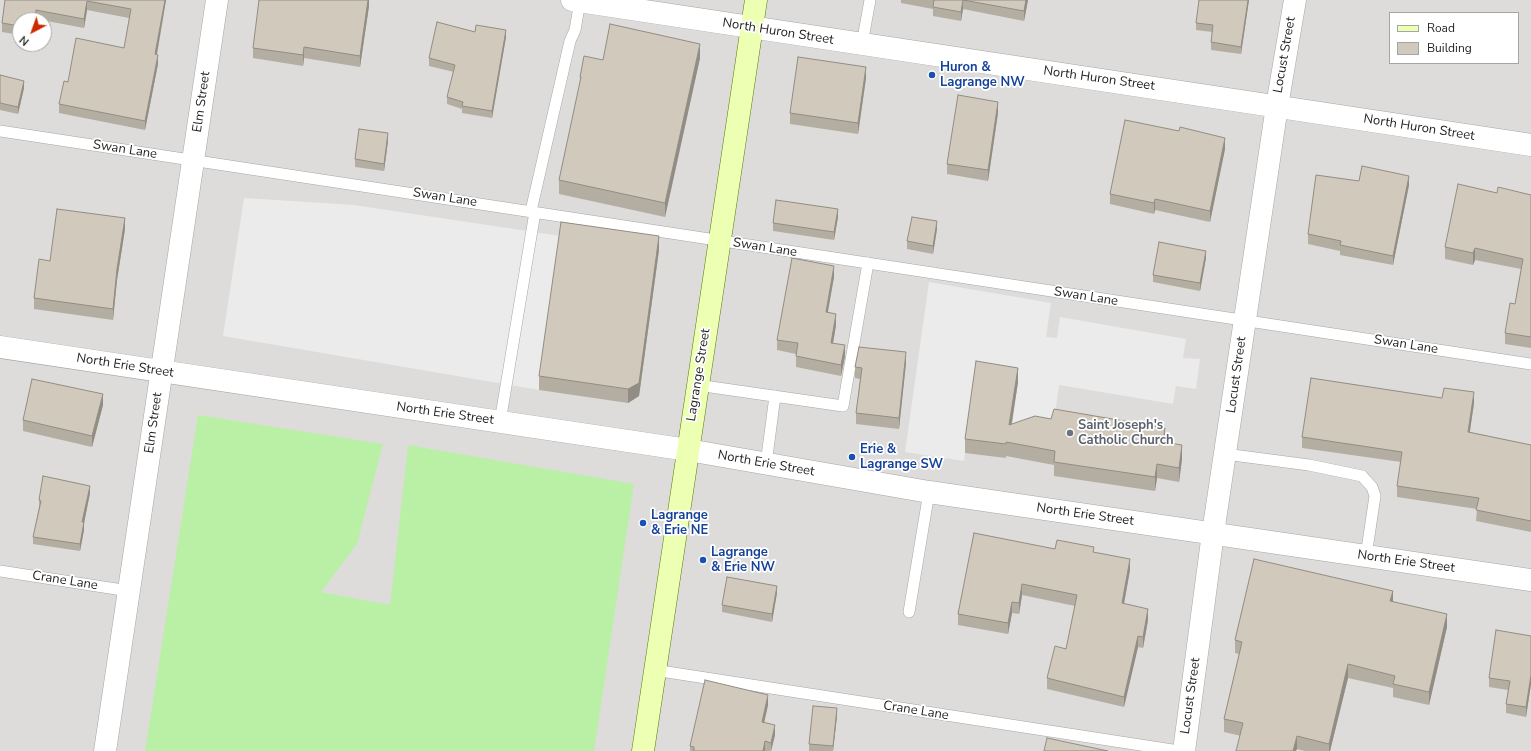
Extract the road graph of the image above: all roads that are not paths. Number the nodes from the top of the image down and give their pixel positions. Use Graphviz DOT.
graph roads {
  1 [pos="217,0"];
  2 [pos="756,0"];
  3 [pos="870,0"];
  4 [pos="1295,0"];
  5 [pos="576,1"];
  6 [pos="752,28"];
  7 [pos="862,44"];
  8 [pos="1277,106"];
  9 [pos="0,131"];
  10 [pos="1531,145"];
  11 [pos="193,160"];
  12 [pos="533,212"];
  13 [pos="719,241"];
  14 [pos="868,263"];
  15 [pos="1245,321"];
  16 [pos="0,347"];
  17 [pos="1531,364"];
  18 [pos="162,372"];
  19 [pos="697,385"];
  20 [pos="775,396"];
  21 [pos="500,422"];
  22 [pos="688,450"];
  23 [pos="1225,454"];
  24 [pos="766,464"];
  25 [pos="929,492"];
  26 [pos="1213,533"];
  27 [pos="1366,556"];
  28 [pos="0,571"];
  29 [pos="1531,580"];
  30 [pos="129,591"];
  31 [pos="909,612"];
  32 [pos="654,670"];
  33 [pos="105,751"];
  34 [pos="642,751"];
  35 [pos="1179,751"];
  36 [pos="1184,751"];
  1 -- 11 [label="street, Elm Street"];
  2 -- 6 [label="main road, Lagrange Street"];
  3 -- 7 [label="lane"];
  4 -- 8 [label="street, Locust Street"];
  5 -- 6 [label="street, North Huron Street"];
  5 -- 12 [label="lane"];
  6 -- 7 [label="street, North Huron Street"];
  6 -- 13 [label="main road, Lagrange Street"];
  7 -- 8 [label="street, North Huron Street"];
  8 -- 10 [label="street, North Huron Street"];
  8 -- 15 [label="street, Locust Street"];
  9 -- 11 [label="lane, Swan Lane"];
  11 -- 12 [label="lane, Swan Lane"];
  11 -- 18 [label="street, Elm Street"];
  12 -- 13 [label="lane, Swan Lane"];
  12 -- 21 [label="lane"];
  13 -- 14 [label="lane, Swan Lane"];
  13 -- 19 [label="main road, Lagrange Street"];
  14 -- 15 [label="lane, Swan Lane"];
  14 -- 20 [label="lane"];
  15 -- 17 [label="lane, Swan Lane"];
  15 -- 23 [label="street, Locust Street"];
  16 -- 18 [label="street, North Erie Street"];
  18 -- 21 [label="street, North Erie Street"];
  18 -- 30 [label="street, Elm Street"];
  19 -- 20 [label="lane"];
  19 -- 22 [label="main road, Lagrange Street"];
  20 -- 24 [label="lane"];
  21 -- 22 [label="street, North Erie Street"];
  22 -- 24 [label="street, North Erie Street"];
  22 -- 32 [label="main road, Lagrange Street"];
  23 -- 26 [label="street, Locust Street"];
  23 -- 27 [label="lane"];
  24 -- 25 [label="street, North Erie Street"];
  25 -- 26 [label="street, North Erie Street"];
  25 -- 31 [label="lane"];
  26 -- 27 [label="street, North Erie Street"];
  26 -- 36 [label="street, Locust Street"];
  27 -- 29 [label="street, North Erie Street"];
  28 -- 30 [label="lane, Crane Lane"];
  30 -- 33 [label="street, Elm Street"];
  32 -- 34 [label="main road, Lagrange Street"];
  32 -- 35 [label="lane, Crane Lane"];
}
